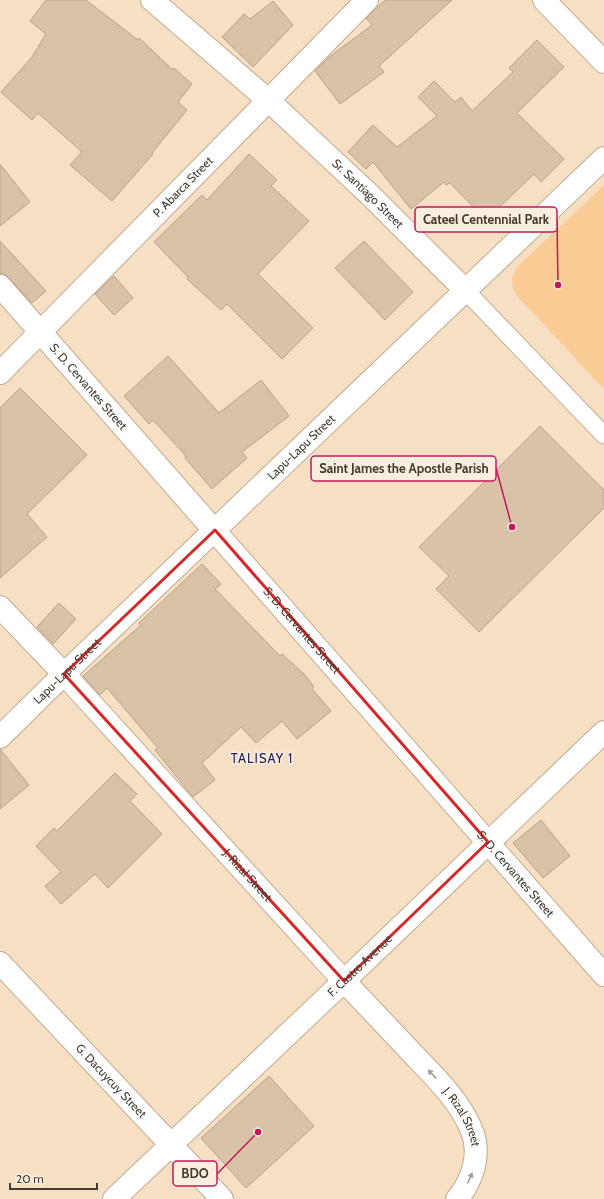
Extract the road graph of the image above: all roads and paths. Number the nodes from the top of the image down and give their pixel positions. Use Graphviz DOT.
graph roads {
  1 [pos="152,0"];
  2 [pos="367,0"];
  3 [pos="544,0"];
  4 [pos="604,62"];
  5 [pos="268,100"];
  6 [pos="604,158"];
  7 [pos="0,286"];
  8 [pos="465,290"];
  9 [pos="41,332"];
  10 [pos="0,373"];
  11 [pos="604,434"];
  12 [pos="215,530"];
  13 [pos="0,607"];
  14 [pos="64,674"];
  15 [pos="604,732"];
  16 [pos="0,737"];
  17 [pos="488,842"];
  18 [pos="0,963"];
  19 [pos="604,975"];
  20 [pos="344,981"];
  21 [pos="171,1145"];
  22 [pos="114,1199"];
  23 [pos="222,1199"];
  24 [pos="457,1199"];
  1 -- 5 [label="street, Sr. Santiago Street"];
  2 -- 5 [label="street, P. Abarca Street"];
  3 -- 4 [label="street"];
  5 -- 8 [label="street, Sr. Santiago Street"];
  5 -- 9 [label="street, P. Abarca Street"];
  6 -- 8 [label="street, Lapu-Lapu Street"];
  7 -- 9 [label="street, S. D. Cervantes Street"];
  8 -- 11 [label="street, Sr. Santiago Street"];
  8 -- 12 [label="street, Lapu-Lapu Street"];
  9 -- 10 [label="street, P. Abarca Street"];
  9 -- 12 [label="street, S. D. Cervantes Street"];
  12 -- 14 [label="street, Lapu-Lapu Street"];
  12 -- 17 [label="street, S. D. Cervantes Street"];
  13 -- 14 [label="street, J. Rizal Street"];
  14 -- 16 [label="street, Lapu-Lapu Street"];
  14 -- 20 [label="street, J. Rizal Street"];
  15 -- 17 [label="street, F. Castro Avenue"];
  17 -- 19 [label="street, S. D. Cervantes Street"];
  17 -- 20 [label="street, F. Castro Avenue"];
  18 -- 21 [label="street, G. Dacuycuy Street"];
  20 -- 21 [label="street, F. Castro Avenue"];
  24 -- 20 [label="street, J. Rizal Street, one-way"];
  21 -- 22 [label="street, F. Castro Avenue"];
  21 -- 23 [label="street, G. Dacuycuy Street"];
}
